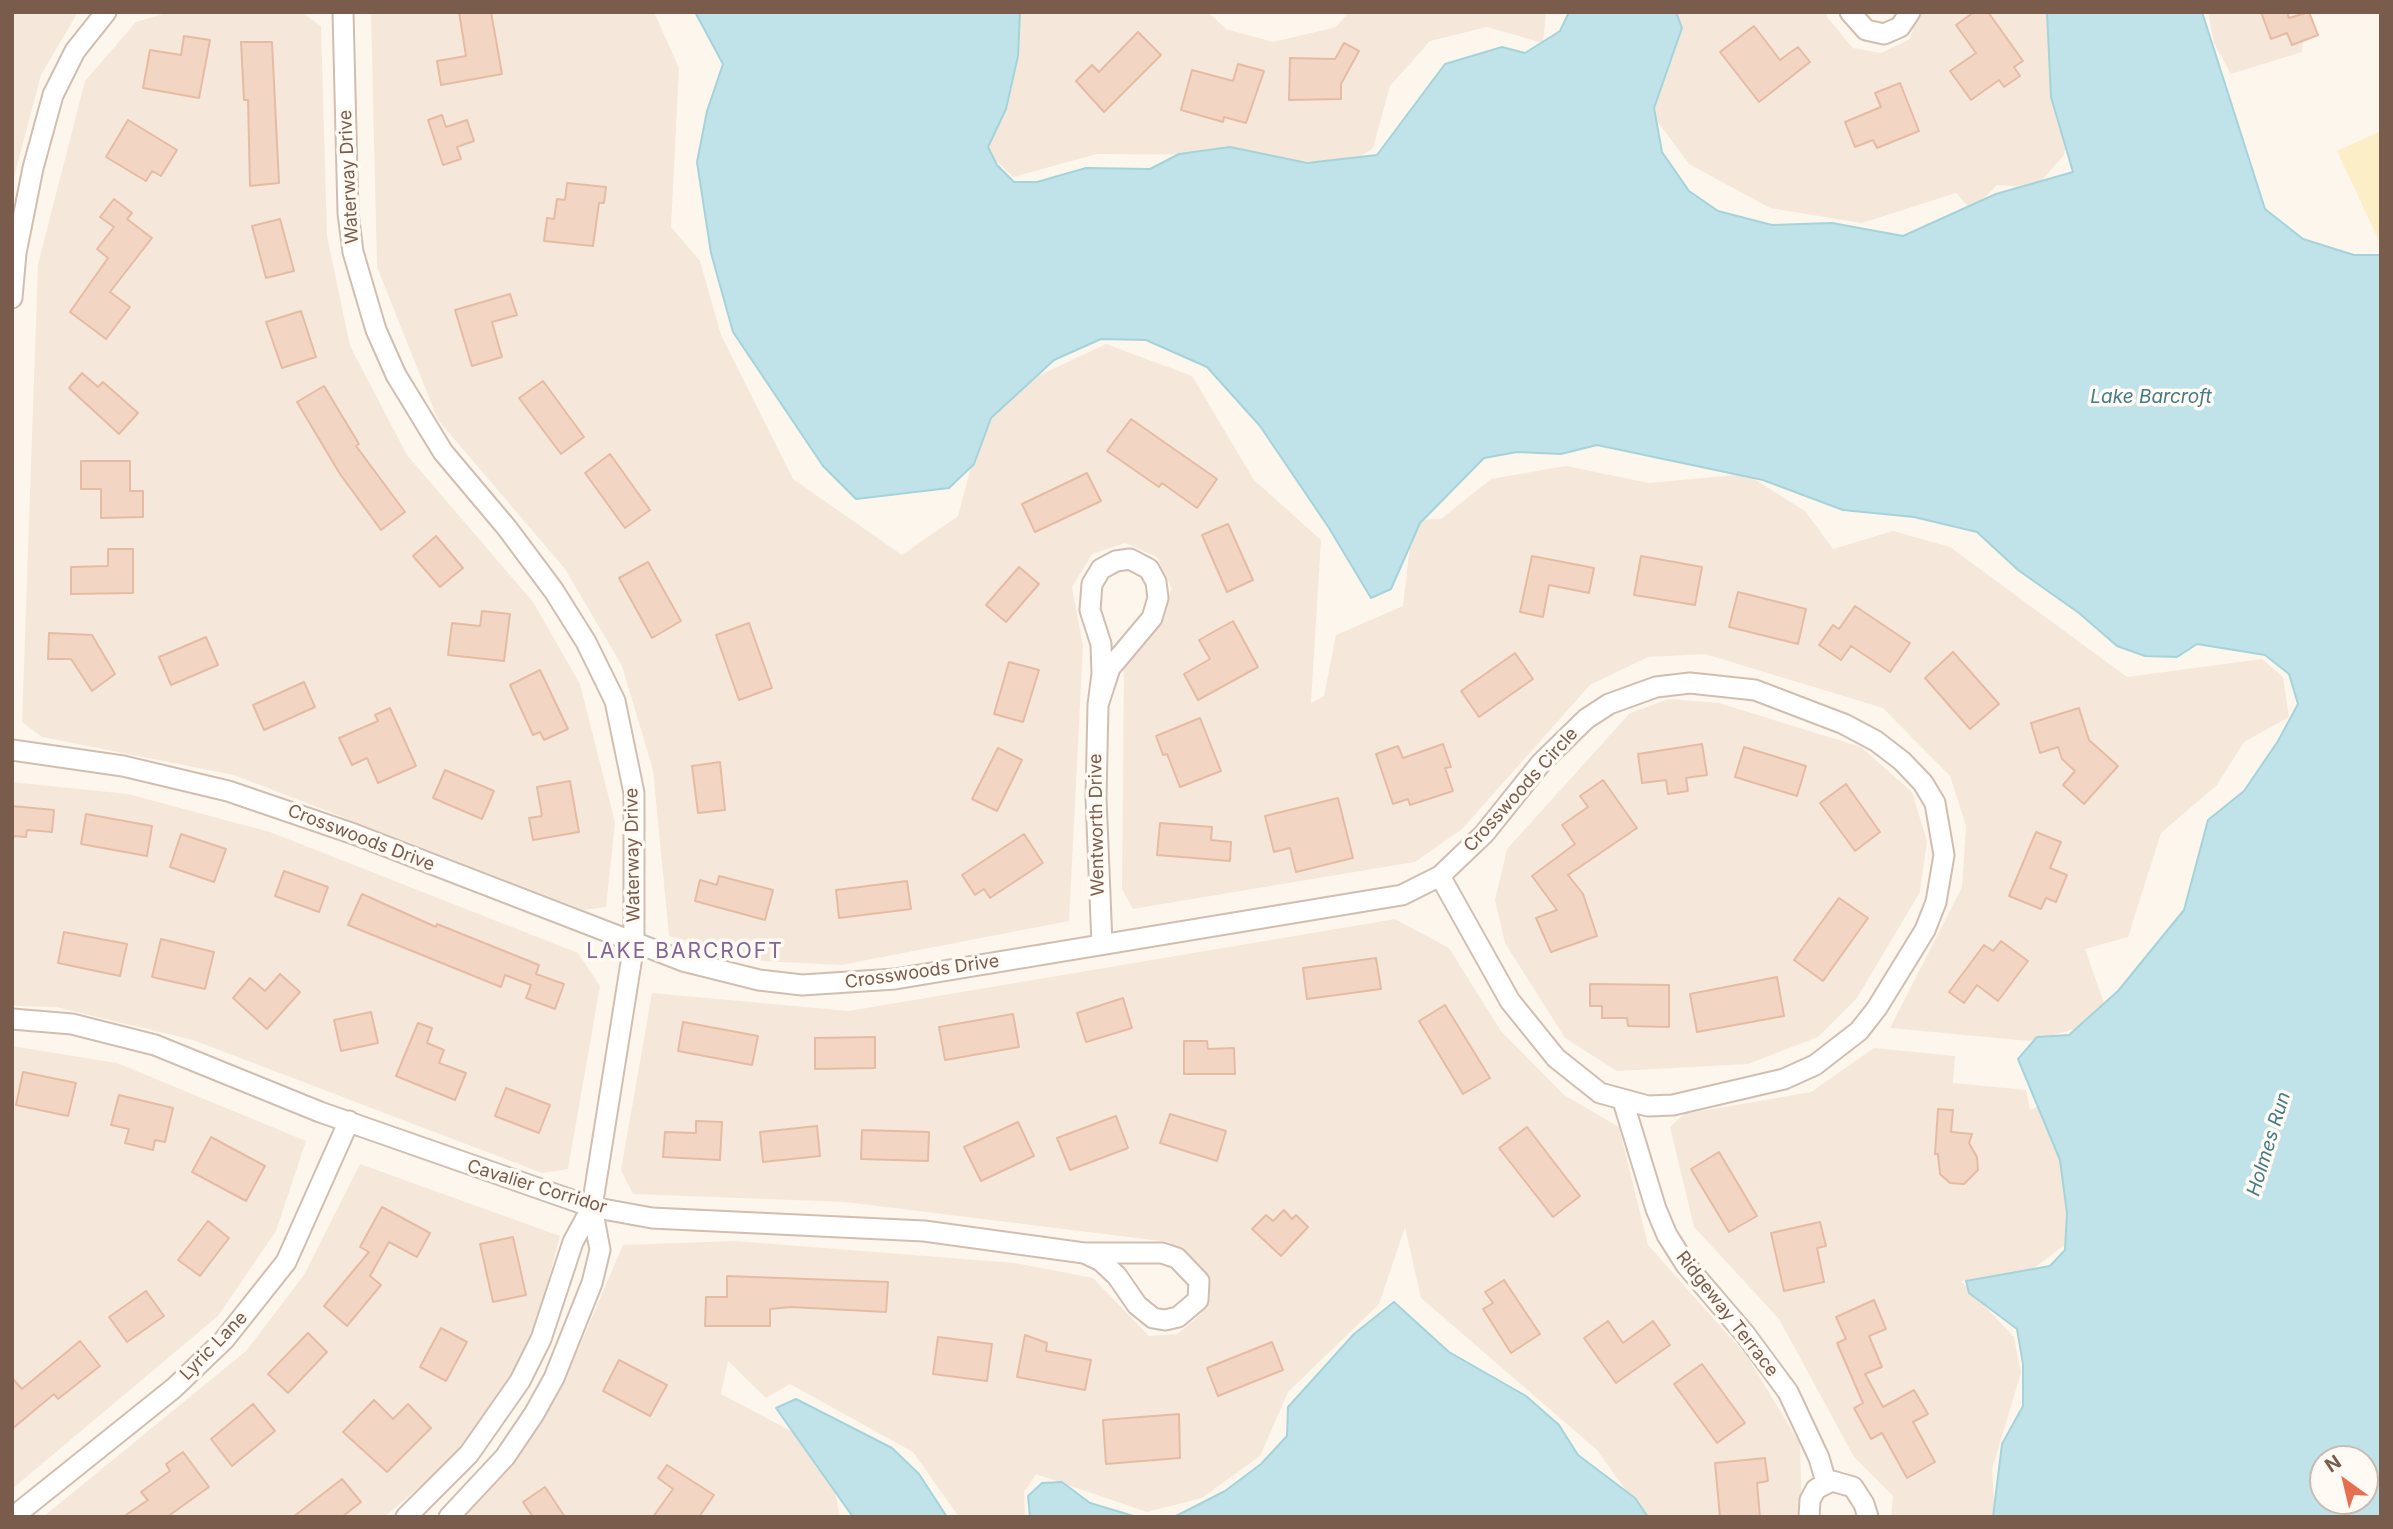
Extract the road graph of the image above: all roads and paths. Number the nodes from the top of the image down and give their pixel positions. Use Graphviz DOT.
graph roads {
  1 [pos="106,12"];
  2 [pos="343,12"];
  3 [pos="1850,12"];
  4 [pos="1910,12"];
  5 [pos="12,298"];
  6 [pos="1098,705"];
  7 [pos="12,750"];
  8 [pos="1440,876"];
  9 [pos="634,944"];
  10 [pos="1102,944"];
  11 [pos="12,1019"];
  12 [pos="1623,1101"];
  13 [pos="349,1121"];
  14 [pos="592,1207"];
  15 [pos="1084,1253"];
  16 [pos="1826,1482"];
  17 [pos="13,1517"];
  18 [pos="406,1517"];
  19 [pos="449,1517"];
  20 [pos="1809,1517"];
  21 [pos="1868,1517"];
  1 -- 5 [label="street"];
  2 -- 9 [label="street, Waterway Drive"];
  3 -- 4 [label="street"];
  6 -- 6 [label="street, Wentworth Drive"];
  6 -- 10 [label="street, Wentworth Drive"];
  7 -- 9 [label="street, Crosswoods Drive"];
  8 -- 10 [label="street, Crosswoods Drive"];
  8 -- 12 [label="street, Crosswoods Circle"];
  8 -- 12 [label="street, Crosswoods Circle"];
  9 -- 10 [label="street, Crosswoods Drive"];
  9 -- 14 [label="street, Waterway Drive"];
  11 -- 13 [label="street, Cavalier Corridor"];
  12 -- 16 [label="street, Ridgeway Terrace"];
  13 -- 14 [label="street, Cavalier Corridor"];
  13 -- 17 [label="street, Lyric Lane"];
  14 -- 15 [label="street, Cavalier Corridor"];
  14 -- 18 [label="street"];
  14 -- 19 [label="street, Waterway Drive"];
  15 -- 15 [label="street, Cavalier Corridor"];
  16 -- 20 [label="street"];
  16 -- 21 [label="street"];
}
